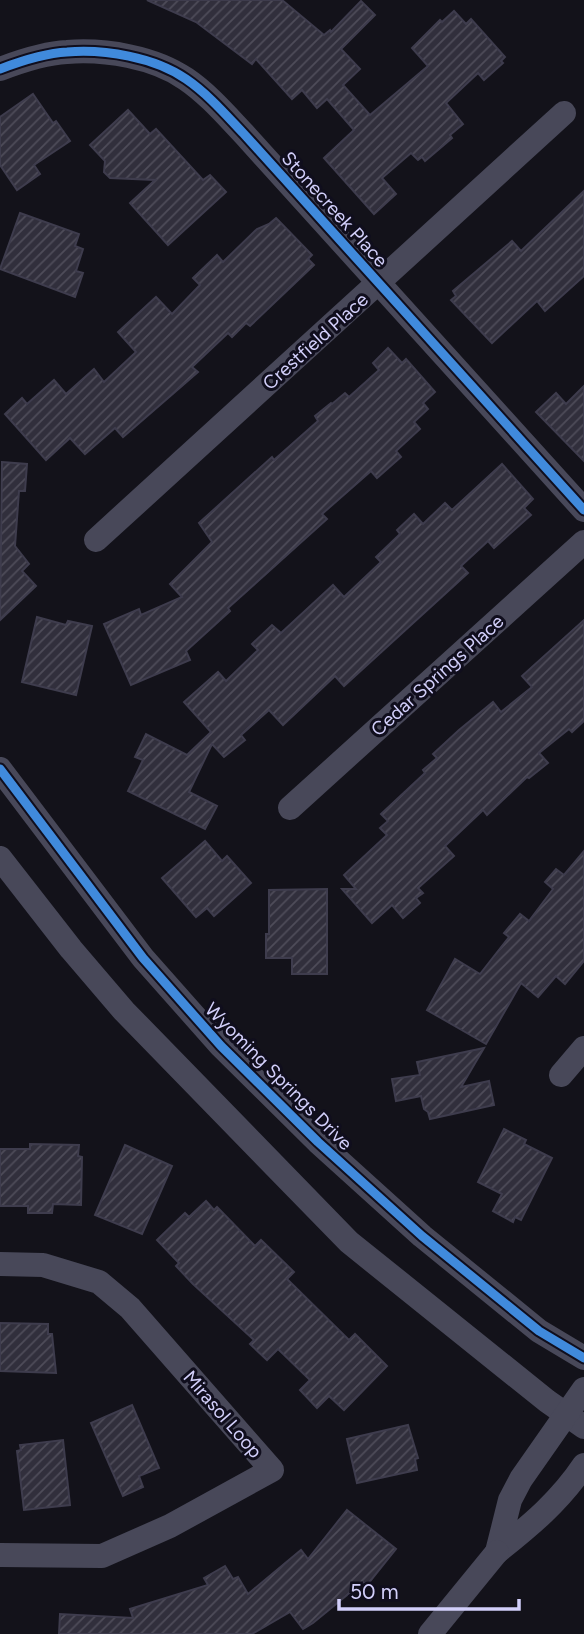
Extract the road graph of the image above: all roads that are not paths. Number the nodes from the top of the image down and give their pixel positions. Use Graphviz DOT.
graph roads {
  1 [pos="0,69"];
  2 [pos="564,114"];
  3 [pos="379,283"];
  4 [pos="584,510"];
  5 [pos="96,540"];
  6 [pos="584,542"];
  7 [pos="0,769"];
  8 [pos="290,808"];
  9 [pos="0,858"];
  10 [pos="584,1048"];
  11 [pos="561,1075"];
  12 [pos="0,1264"];
  13 [pos="584,1358"];
  14 [pos="584,1389"];
  15 [pos="575,1421"];
  16 [pos="584,1465"];
  17 [pos="496,1552"];
  18 [pos="0,1555"];
  19 [pos="430,1634"];
  1 -- 3 [label="street, Stonecreek Place"];
  2 -- 3 [label="street, Crestfield Place"];
  3 -- 4 [label="street, Stonecreek Place"];
  3 -- 5 [label="street, Crestfield Place"];
  6 -- 8 [label="street, Cedar Springs Place"];
  7 -- 13 [label="street, Wyoming Springs Drive"];
  9 -- 15 [label="street"];
  10 -- 11 [label="street"];
  12 -- 18 [label="street, Mirasol Loop"];
  14 -- 15 [label="street"];
  15 -- 17 [label="street"];
  16 -- 17 [label="street"];
  17 -- 19 [label="street"];
}
